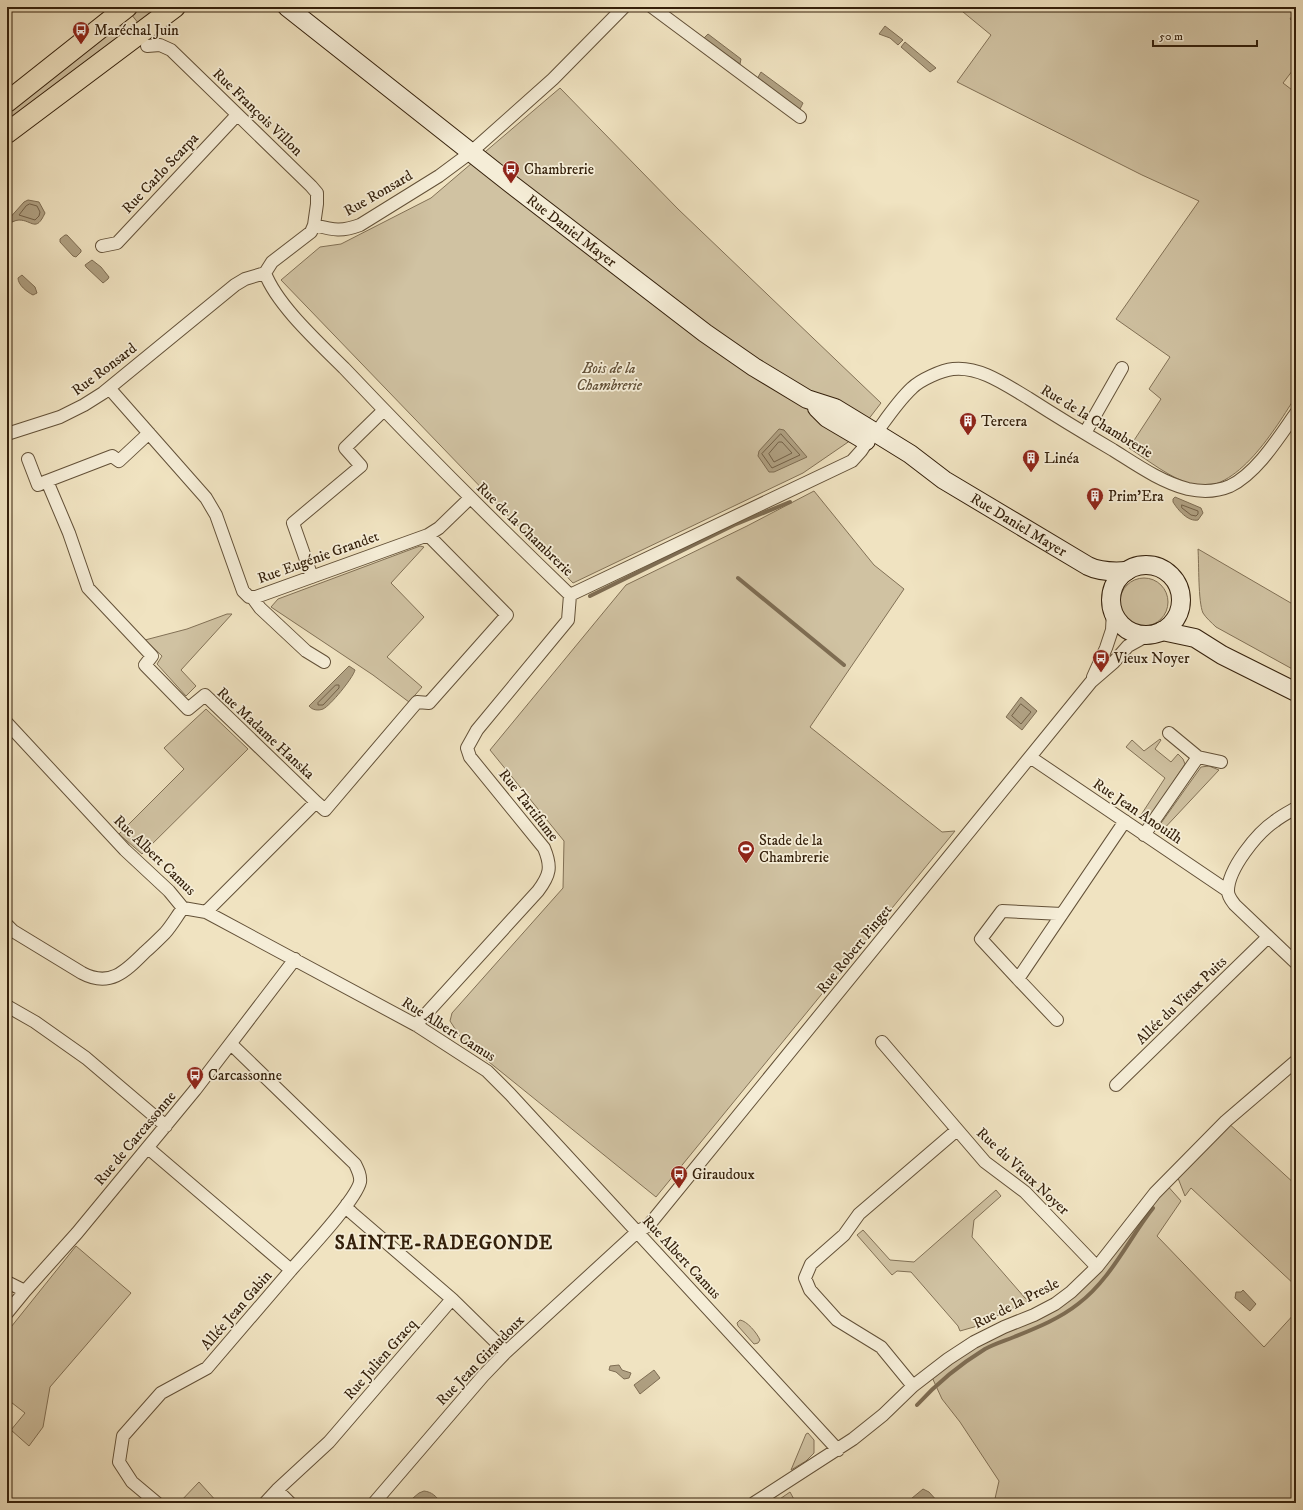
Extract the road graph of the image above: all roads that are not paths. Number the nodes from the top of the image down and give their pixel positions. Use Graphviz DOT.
graph roads {
  1 [pos="127,7"];
  2 [pos="175,7"];
  3 [pos="287,7"];
  4 [pos="624,7"];
  5 [pos="652,7"];
  6 [pos="147,46"];
  7 [pos="7,102"];
  8 [pos="237,115"];
  9 [pos="800,118"];
  10 [pos="7,133"];
  11 [pos="470,153"];
  12 [pos="314,225"];
  13 [pos="102,246"];
  14 [pos="265,273"];
  15 [pos="1122,368"];
  16 [pos="109,388"];
  17 [pos="384,410"];
  18 [pos="1296,413"];
  19 [pos="149,433"];
  20 [pos="1085,433"];
  21 [pos="7,434"];
  22 [pos="872,437"];
  23 [pos="28,459"];
  24 [pos="47,481"];
  25 [pos="470,498"];
  26 [pos="428,535"];
  27 [pos="1093,569"];
  28 [pos="1127,570"];
  29 [pos="312,577"];
  30 [pos="570,595"];
  31 [pos="252,597"];
  32 [pos="1112,603"];
  33 [pos="1179,612"];
  34 [pos="1155,633"];
  35 [pos="1195,638"];
  36 [pos="324,662"];
  37 [pos="1091,682"];
  38 [pos="1296,692"];
  39 [pos="7,723"];
  40 [pos="1169,733"];
  41 [pos="1030,757"];
  42 [pos="1198,757"];
  43 [pos="1221,762"];
  44 [pos="316,802"];
  45 [pos="1296,808"];
  46 [pos="1125,822"];
  47 [pos="1144,835"];
  48 [pos="1228,891"];
  49 [pos="183,908"];
  50 [pos="206,912"];
  51 [pos="1062,914"];
  52 [pos="7,925"];
  53 [pos="1268,937"];
  54 [pos="295,959"];
  55 [pos="1296,962"];
  56 [pos="1018,979"];
  57 [pos="7,1006"];
  58 [pos="1057,1020"];
  59 [pos="416,1025"];
  60 [pos="882,1042"];
  61 [pos="231,1044"];
  62 [pos="1296,1061"];
  63 [pos="1116,1085"];
  64 [pos="166,1126"];
  65 [pos="957,1130"];
  66 [pos="148,1148"];
  67 [pos="347,1204"];
  68 [pos="637,1232"];
  69 [pos="1097,1267"];
  70 [pos="291,1270"];
  71 [pos="7,1282"];
  72 [pos="25,1291"];
  73 [pos="452,1299"];
  74 [pos="7,1313"];
  75 [pos="506,1352"];
  76 [pos="913,1386"];
  77 [pos="838,1450"];
  78 [pos="278,1490"];
  79 [pos="157,1503"];
  80 [pos="265,1503"];
  81 [pos="290,1503"];
  82 [pos="374,1503"];
  83 [pos="754,1503"];
  1 -- 7 [label="main road"];
  2 -- 10 [label="main road"];
  3 -- 11 [label="main road, Rue Daniel Mayer"];
  4 -- 11 [label="street, Rue Ronsard"];
  5 -- 9 [label="street"];
  6 -- 8 [label="street, Rue François Villon"];
  8 -- 12 [label="street, Rue François Villon"];
  8 -- 13 [label="street, Rue Carlo Scarpa"];
  11 -- 12 [label="street, Rue Ronsard"];
  11 -- 22 [label="main road, Rue Daniel Mayer"];
  12 -- 14 [label="street"];
  14 -- 16 [label="street, Rue Ronsard"];
  14 -- 17 [label="street, Rue de la Chambrerie"];
  15 -- 20 [label="street"];
  16 -- 19 [label="street, Rue Eugénie Grandet"];
  16 -- 21 [label="street, Rue Ronsard"];
  17 -- 25 [label="street, Rue de la Chambrerie"];
  17 -- 29 [label="street"];
  18 -- 20 [label="street, Rue de la Chambrerie"];
  19 -- 24 [label="street"];
  19 -- 31 [label="street, Rue Eugénie Grandet"];
  20 -- 22 [label="street, Rue de la Chambrerie"];
  22 -- 27 [label="main road, Rue Daniel Mayer"];
  22 -- 30 [label="street, Rue de la Chambrerie"];
  23 -- 24 [label="street"];
  24 -- 44 [label="street, Rue Madame Hanska"];
  25 -- 26 [label="street, Rue Eugénie Grandet"];
  25 -- 30 [label="street, Rue de la Chambrerie"];
  26 -- 29 [label="street, Rue Eugénie Grandet"];
  26 -- 44 [label="street"];
  27 -- 28 [label="main road, Rue Daniel Mayer"];
  27 -- 32 [label="main road, Rue Daniel Mayer"];
  28 -- 32 [label="main road"];
  28 -- 33 [label="main road"];
  29 -- 31 [label="street, Rue Eugénie Grandet"];
  30 -- 59 [label="street, Rue Tartifume"];
  31 -- 36 [label="street"];
  32 -- 34 [label="main road"];
  32 -- 37 [label="street, Rue Robert Pinget"];
  33 -- 34 [label="main road"];
  33 -- 35 [label="main road"];
  34 -- 35 [label="main road"];
  34 -- 37 [label="street, Rue Robert Pinget"];
  35 -- 38 [label="main road"];
  37 -- 41 [label="street, Rue Robert Pinget"];
  39 -- 49 [label="street, Rue Albert Camus"];
  40 -- 42 [label="street"];
  41 -- 46 [label="street, Rue Jean Anouilh"];
  41 -- 68 [label="street, Rue Robert Pinget"];
  42 -- 43 [label="street"];
  42 -- 47 [label="street"];
  44 -- 50 [label="street"];
  45 -- 48 [label="street"];
  46 -- 47 [label="street, Rue Jean Anouilh"];
  46 -- 51 [label="street"];
  47 -- 48 [label="street, Rue Jean Anouilh"];
  48 -- 53 [label="street"];
  49 -- 50 [label="street, Rue Albert Camus"];
  49 -- 52 [label="street"];
  50 -- 54 [label="street, Rue Albert Camus"];
  51 -- 56 [label="street"];
  51 -- 56 [label="street"];
  53 -- 55 [label="street"];
  53 -- 63 [label="street, Allée du Vieux Puits"];
  54 -- 59 [label="street, Rue Albert Camus"];
  54 -- 61 [label="street, Rue de Carcassonne"];
  56 -- 58 [label="street"];
  57 -- 64 [label="street"];
  59 -- 68 [label="street, Rue Albert Camus"];
  60 -- 65 [label="street, Rue du Vieux Noyer"];
  61 -- 64 [label="street, Rue de Carcassonne"];
  61 -- 67 [label="street"];
  62 -- 69 [label="street, Rue de la Presle"];
  64 -- 66 [label="street, Rue de Carcassonne"];
  65 -- 69 [label="street, Rue du Vieux Noyer"];
  65 -- 76 [label="street"];
  66 -- 70 [label="street, Allée Jean Gabin"];
  66 -- 72 [label="street, Rue de Carcassonne"];
  67 -- 70 [label="street"];
  67 -- 73 [label="street"];
  68 -- 75 [label="street, Rue Jean Giraudoux"];
  68 -- 77 [label="street, Rue Albert Camus"];
  69 -- 76 [label="street, Rue de la Presle"];
  70 -- 79 [label="street, Allée Jean Gabin"];
  71 -- 72 [label="street"];
  72 -- 74 [label="street, Rue de Carcassonne"];
  73 -- 75 [label="street"];
  73 -- 78 [label="street, Rue Julien Gracq"];
  75 -- 82 [label="street, Rue Jean Giraudoux"];
  76 -- 77 [label="street, Rue de la Presle"];
  77 -- 83 [label="street, Rue de la Presle"];
  78 -- 80 [label="street, Rue Julien Gracq"];
  78 -- 81 [label="street"];
}
